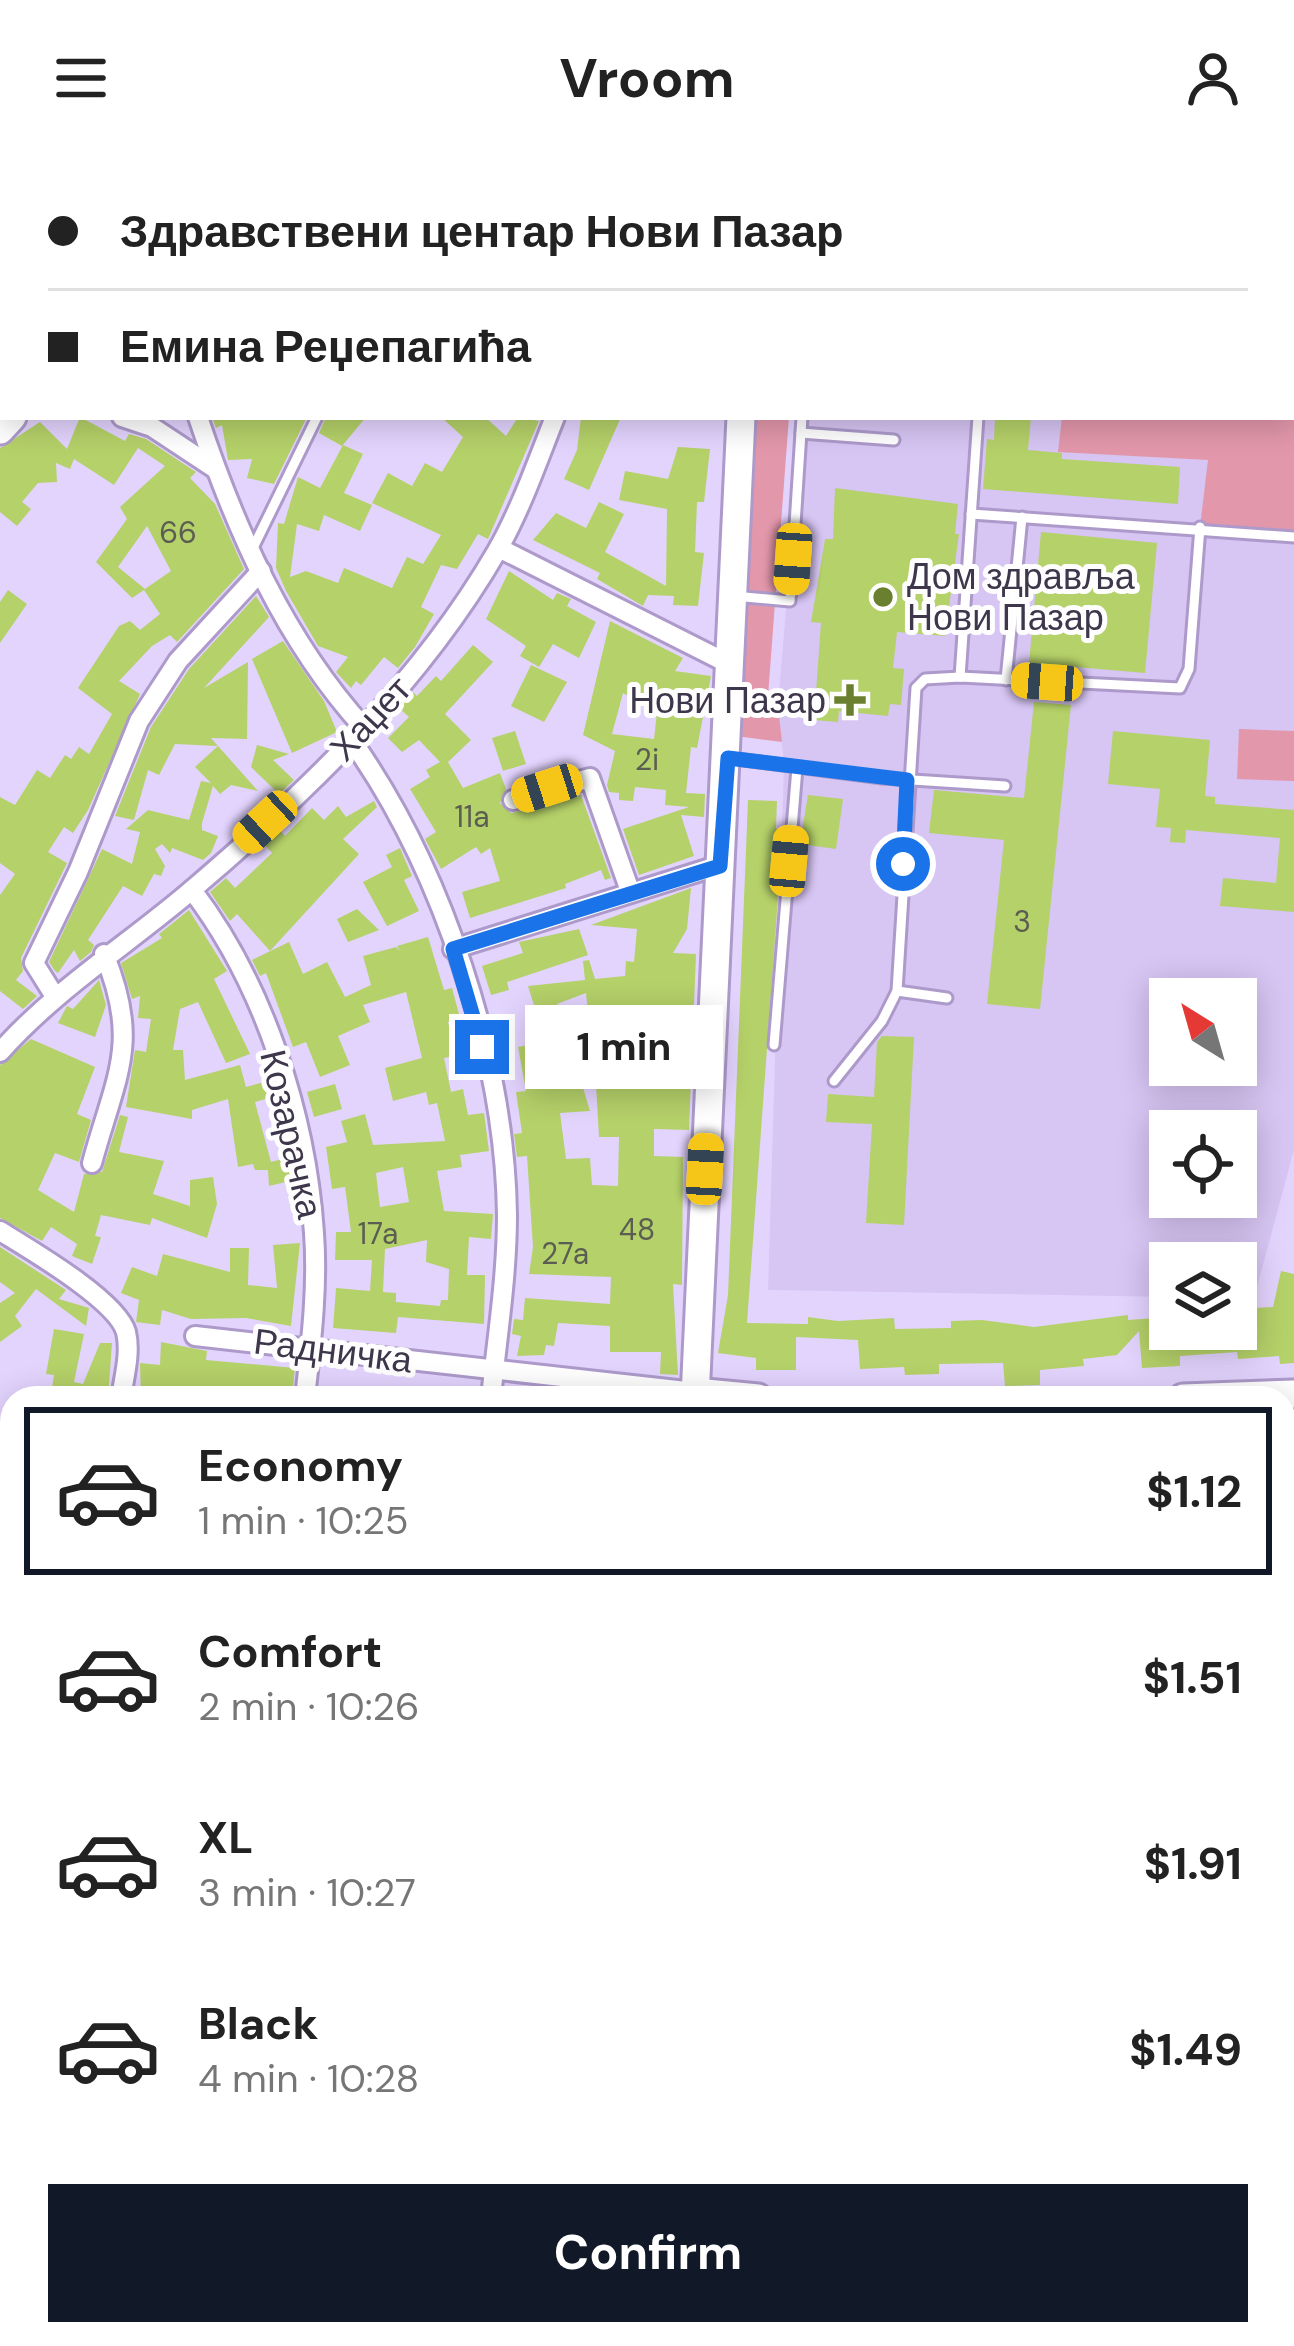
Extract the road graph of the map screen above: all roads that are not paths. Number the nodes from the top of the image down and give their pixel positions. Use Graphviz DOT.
graph roads {
  1 [pos="131,420"];
  2 [pos="199,420"];
  3 [pos="315,420"];
  4 [pos="553,420"];
  5 [pos="741,420"];
  6 [pos="802,420"];
  7 [pos="978,420"];
  8 [pos="801,433"];
  9 [pos="894,440"];
  10 [pos="214,468"];
  11 [pos="971,514"];
  12 [pos="1022,517"];
  13 [pos="1199,527"];
  14 [pos="1294,538"];
  15 [pos="499,548"];
  16 [pos="251,552"];
  17 [pos="261,572"];
  18 [pos="734,596"];
  19 [pos="730,665"];
  20 [pos="959,676"];
  21 [pos="1006,680"];
  22 [pos="358,734"];
  23 [pos="728,758"];
  24 [pos="797,768"];
  25 [pos="907,780"];
  26 [pos="1005,786"];
  27 [pos="513,800"];
  28 [pos="720,866"];
  29 [pos="193,890"];
  30 [pos="630,891"];
  31 [pos="453,949"];
  32 [pos="104,954"];
  33 [pos="897,991"];
  34 [pos="54,995"];
  35 [pos="946,998"];
  36 [pos="774,1046"];
  37 [pos="0,1052"];
  38 [pos="834,1081"];
  39 [pos="92,1163"];
  40 [pos="0,1231"];
  41 [pos="195,1336"];
  42 [pos="310,1345"];
  43 [pos="494,1370"];
  44 [pos="123,1386"];
  45 [pos="306,1386"];
  46 [pos="492,1386"];
  47 [pos="623,1386"];
  48 [pos="695,1386"];
  1 -- 10 [label="street"];
  2 -- 10 [label="street"];
  3 -- 16 [label="lane"];
  4 -- 15 [label="street, Хаџет"];
  5 -- 18 [label="street"];
  6 -- 8 [label="lane"];
  7 -- 11 [label="lane"];
  8 -- 9 [label="lane"];
  8 -- 18 [label="lane"];
  10 -- 16 [label="street"];
  11 -- 12 [label="lane"];
  11 -- 20 [label="lane"];
  12 -- 13 [label="lane"];
  12 -- 21 [label="lane"];
  13 -- 14 [label="lane"];
  13 -- 21 [label="lane"];
  15 -- 19 [label="street"];
  15 -- 22 [label="street, Хаџет"];
  16 -- 17 [label="street"];
  17 -- 22 [label="street"];
  17 -- 34 [label="street"];
  18 -- 19 [label="street"];
  19 -- 23 [label="street"];
  20 -- 21 [label="lane"];
  20 -- 25 [label="lane"];
  22 -- 29 [label="street, Хаџет"];
  22 -- 31 [label="street"];
  23 -- 24 [label="lane"];
  23 -- 28 [label="street"];
  24 -- 25 [label="lane"];
  24 -- 36 [label="lane"];
  25 -- 26 [label="lane"];
  25 -- 33 [label="lane"];
  27 -- 30 [label="street"];
  28 -- 30 [label="street"];
  28 -- 48 [label="street"];
  29 -- 32 [label="street, Хаџет"];
  29 -- 42 [label="street, Козарачка"];
  30 -- 31 [label="street"];
  31 -- 43 [label="street"];
  32 -- 34 [label="street, Хаџет"];
  32 -- 39 [label="street"];
  33 -- 35 [label="lane"];
  33 -- 38 [label="lane"];
  34 -- 37 [label="street, Хаџет"];
  40 -- 44 [label="street"];
  41 -- 42 [label="street, Радничка"];
  42 -- 43 [label="street, Радничка"];
  42 -- 45 [label="street, Козарачка"];
  43 -- 46 [label="street"];
  43 -- 47 [label="street, Радничка"];
}
